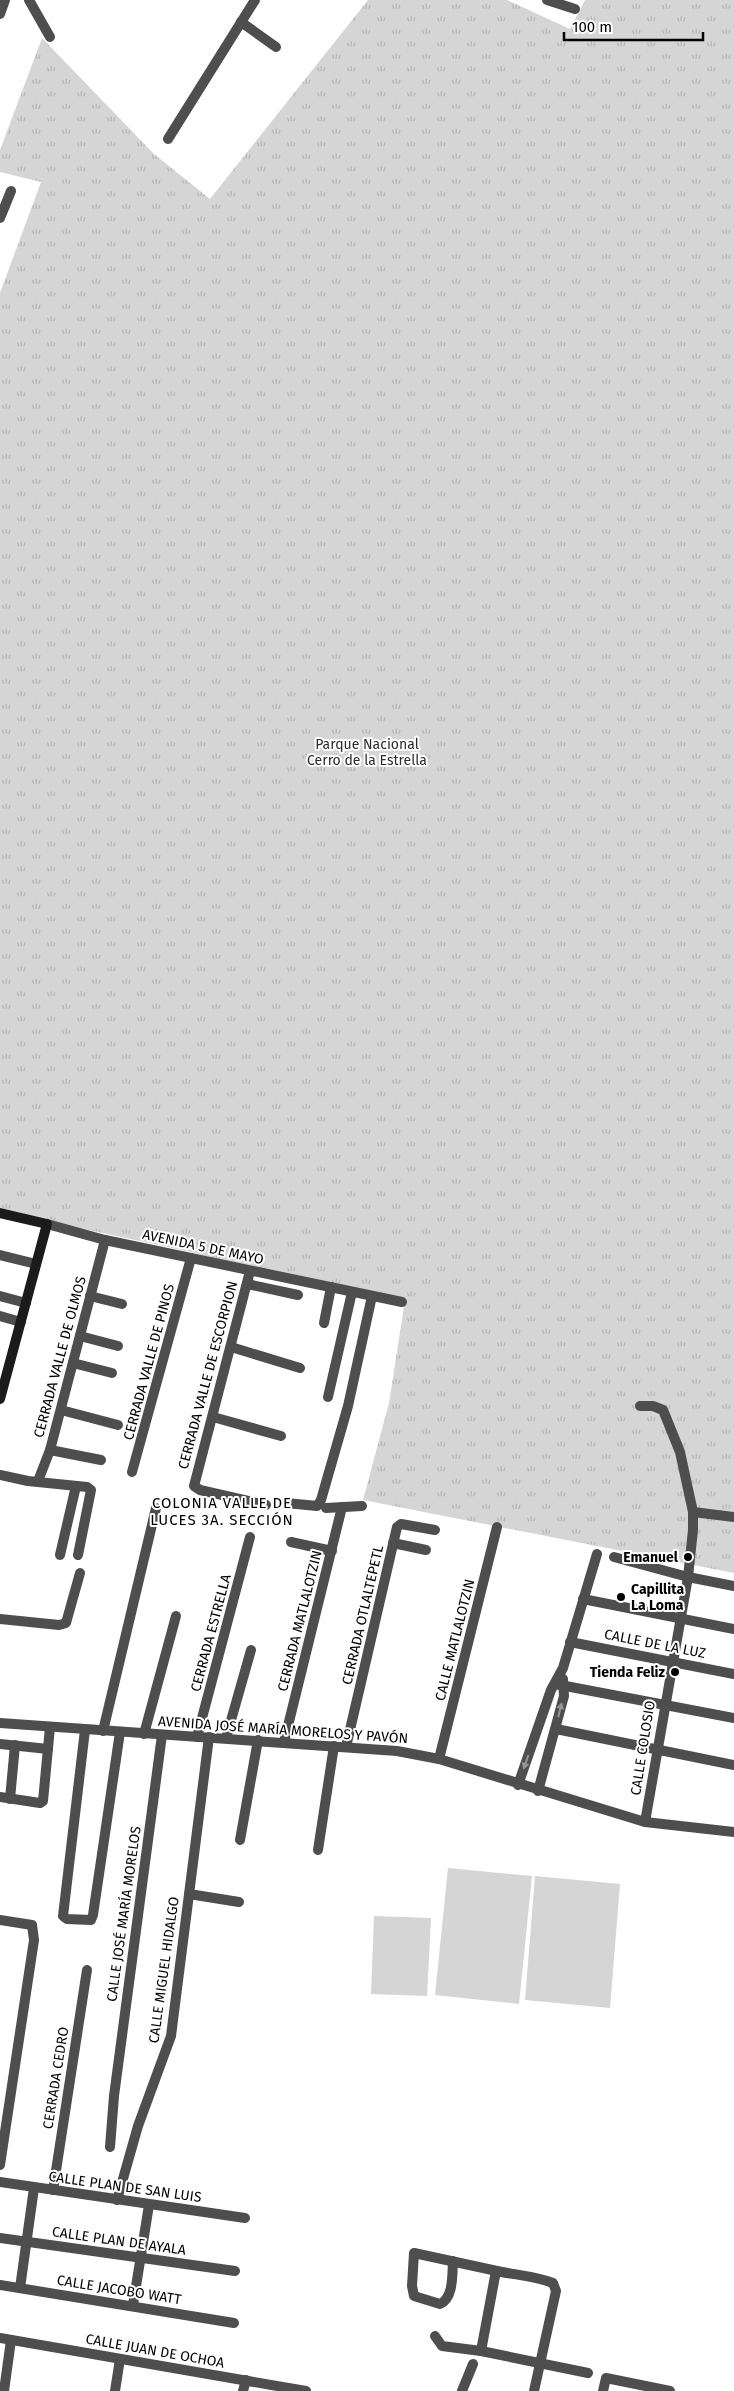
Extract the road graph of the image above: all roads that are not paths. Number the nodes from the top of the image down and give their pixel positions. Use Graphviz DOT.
graph roads {
  1 [pos="5,0"];
  2 [pos="29,0"];
  3 [pos="255,0"];
  4 [pos="547,0"];
  5 [pos="575,9"];
  6 [pos="0,14"];
  7 [pos="241,22"];
  8 [pos="50,38"];
  9 [pos="276,47"];
  10 [pos="168,140"];
  11 [pos="11,191"];
  12 [pos="0,218"];
  13 [pos="0,1212"];
  14 [pos="47,1224"];
  15 [pos="105,1240"];
  16 [pos="0,1255"];
  17 [pos="191,1258"];
  18 [pos="36,1264"];
  19 [pos="250,1271"];
  20 [pos="247,1284"];
  21 [pos="331,1288"];
  22 [pos="352,1292"];
  23 [pos="298,1295"];
  24 [pos="0,1296"];
  25 [pos="90,1296"];
  26 [pos="372,1296"];
  27 [pos="402,1302"];
  28 [pos="26,1304"];
  29 [pos="122,1304"];
  30 [pos="0,1316"];
  31 [pos="21,1322"];
  32 [pos="324,1323"];
  33 [pos="80,1336"];
  34 [pos="118,1346"];
  35 [pos="231,1347"];
  36 [pos="73,1363"];
  37 [pos="300,1368"];
  38 [pos="112,1373"];
  39 [pos="328,1397"];
  40 [pos="0,1399"];
  41 [pos="640,1406"];
  42 [pos="61,1410"];
  43 [pos="213,1417"];
  44 [pos="118,1425"];
  45 [pos="281,1436"];
  46 [pos="50,1450"];
  47 [pos="101,1460"];
  48 [pos="132,1472"];
  49 [pos="0,1475"];
  50 [pos="38,1481"];
  51 [pos="76,1486"];
  52 [pos="286,1503"];
  53 [pos="266,1505"];
  54 [pos="362,1506"];
  55 [pos="342,1507"];
  56 [pos="156,1508"];
  57 [pos="326,1508"];
  58 [pos="693,1512"];
  59 [pos="734,1517"];
  60 [pos="497,1527"];
  61 [pos="435,1530"];
  62 [pos="250,1537"];
  63 [pos="290,1542"];
  64 [pos="393,1543"];
  65 [pos="426,1550"];
  66 [pos="332,1551"];
  67 [pos="78,1554"];
  68 [pos="597,1554"];
  69 [pos="60,1555"];
  70 [pos="614,1558"];
  71 [pos="80,1573"];
  72 [pos="688,1577"];
  73 [pos="734,1586"];
  74 [pos="583,1599"];
  75 [pos="176,1616"];
  76 [pos="679,1618"];
  77 [pos="0,1619"];
  78 [pos="734,1629"];
  79 [pos="570,1642"];
  80 [pos="251,1650"];
  81 [pos="672,1661"];
  82 [pos="734,1674"];
  83 [pos="560,1685"];
  84 [pos="664,1706"];
  85 [pos="734,1718"];
  86 [pos="0,1723"];
  87 [pos="50,1727"];
  88 [pos="556,1729"];
  89 [pos="85,1730"];
  90 [pos="103,1731"];
  91 [pos="120,1732"];
  92 [pos="144,1734"];
  93 [pos="162,1735"];
  94 [pos="198,1737"];
  95 [pos="209,1737"];
  96 [pos="226,1738"];
  97 [pos="258,1740"];
  98 [pos="284,1742"];
  99 [pos="0,1744"];
  100 [pos="15,1745"];
  101 [pos="334,1746"];
  102 [pos="346,1747"];
  103 [pos="48,1749"];
  104 [pos="656,1751"];
  105 [pos="440,1759"];
  106 [pos="734,1765"];
  107 [pos="518,1784"];
  108 [pos="538,1791"];
  109 [pos="5,1798"];
  110 [pos="645,1822"];
  111 [pos="734,1832"];
  112 [pos="240,1840"];
  113 [pos="318,1850"];
  114 [pos="189,1894"];
  115 [pos="240,1902"];
  116 [pos="0,1920"];
  117 [pos="87,1970"];
  118 [pos="110,2147"];
  119 [pos="0,2164"];
  120 [pos="0,2182"];
  121 [pos="34,2188"];
  122 [pos="53,2190"];
  123 [pos="117,2200"];
  124 [pos="149,2206"];
  125 [pos="245,2218"];
  126 [pos="0,2238"];
  127 [pos="27,2242"];
  128 [pos="139,2257"];
  129 [pos="453,2261"];
  130 [pos="235,2271"];
  131 [pos="496,2271"];
  132 [pos="0,2285"];
  133 [pos="20,2288"];
  134 [pos="133,2306"];
  135 [pos="234,2323"];
  136 [pos="435,2336"];
  137 [pos="0,2338"];
  138 [pos="11,2340"];
  139 [pos="481,2351"];
  140 [pos="120,2359"];
  141 [pos="473,2364"];
  142 [pos="540,2364"];
  143 [pos="588,2373"];
  144 [pos="246,2380"];
  145 [pos="4,2391"];
  146 [pos="115,2391"];
  147 [pos="243,2391"];
  148 [pos="306,2391"];
  149 [pos="462,2391"];
  150 [pos="534,2391"];
  151 [pos="603,2391"];
  152 [pos="670,2391"];
  1 -- 6 [label="street"];
  2 -- 8 [label="street"];
  3 -- 7 [label="street"];
  4 -- 5 [label="street"];
  7 -- 9 [label="street"];
  7 -- 10 [label="street"];
  11 -- 12 [label="street"];
  13 -- 14 [label="street, AVENIDA 5 DE MAYO"];
  14 -- 15 [label="street, AVENIDA 5 DE MAYO"];
  14 -- 18 [label="street"];
  15 -- 17 [label="street, AVENIDA 5 DE MAYO"];
  15 -- 25 [label="street, CERRADA VALLE DE OLMOS"];
  16 -- 18 [label="street"];
  17 -- 19 [label="street, AVENIDA 5 DE MAYO"];
  17 -- 48 [label="street, CERRADA VALLE DE PINOS"];
  18 -- 28 [label="street"];
  19 -- 20 [label="street, CERRADA VALLE DE ESCORPION"];
  19 -- 21 [label="street, AVENIDA 5 DE MAYO"];
  20 -- 23 [label="street"];
  20 -- 35 [label="street, CERRADA VALLE DE ESCORPION"];
  21 -- 22 [label="street, AVENIDA 5 DE MAYO"];
  21 -- 32 [label="street"];
  22 -- 26 [label="street, AVENIDA 5 DE MAYO"];
  22 -- 39 [label="street"];
  24 -- 28 [label="street"];
  25 -- 29 [label="street"];
  25 -- 33 [label="street, CERRADA VALLE DE OLMOS"];
  26 -- 27 [label="street, AVENIDA 5 DE MAYO"];
  26 -- 52 [label="street"];
  28 -- 31 [label="street"];
  30 -- 31 [label="street"];
  31 -- 40 [label="street"];
  33 -- 34 [label="street"];
  33 -- 36 [label="street, CERRADA VALLE DE OLMOS"];
  35 -- 37 [label="street"];
  35 -- 43 [label="street, CERRADA VALLE DE ESCORPION"];
  36 -- 38 [label="street"];
  36 -- 42 [label="street, CERRADA VALLE DE OLMOS"];
  41 -- 58 [label="street, CALLE COLOSIO"];
  42 -- 44 [label="street"];
  42 -- 46 [label="street, CERRADA VALLE DE OLMOS"];
  43 -- 45 [label="street"];
  43 -- 53 [label="street, CERRADA VALLE DE ESCORPION"];
  46 -- 47 [label="street"];
  46 -- 50 [label="street, CERRADA VALLE DE OLMOS"];
  49 -- 50 [label="street"];
  50 -- 51 [label="street"];
  51 -- 67 [label="street"];
  51 -- 69 [label="street"];
  54 -- 55 [label="street"];
  55 -- 57 [label="street"];
  55 -- 66 [label="street, CERRADA MATLALOTZIN"];
  56 -- 90 [label="street"];
  58 -- 59 [label="street"];
  58 -- 72 [label="street, CALLE COLOSIO"];
  60 -- 105 [label="street, CALLE MATLALOTZIN"];
  61 -- 64 [label="street, CERRADA OTLALTEPETL"];
  62 -- 94 [label="street, CERRADA ESTRELLA"];
  63 -- 66 [label="street"];
  64 -- 65 [label="street"];
  64 -- 102 [label="street, CERRADA OTLALTEPETL"];
  66 -- 98 [label="street, CERRADA MATLALOTZIN"];
  68 -- 74 [label="street"];
  70 -- 72 [label="street"];
  71 -- 77 [label="street"];
  72 -- 73 [label="street"];
  72 -- 76 [label="street, CALLE COLOSIO"];
  74 -- 76 [label="street"];
  74 -- 79 [label="street"];
  75 -- 92 [label="street"];
  76 -- 78 [label="street"];
  76 -- 81 [label="street, CALLE COLOSIO"];
  79 -- 81 [label="street, CALLE DE LA LUZ"];
  79 -- 83 [label="street"];
  80 -- 96 [label="street"];
  81 -- 82 [label="street, CALLE DE LA LUZ"];
  81 -- 84 [label="street, CALLE COLOSIO"];
  83 -- 84 [label="street"];
  88 -- 83 [label="street, one-way"];
  83 -- 107 [label="street, one-way"];
  84 -- 85 [label="street"];
  84 -- 104 [label="street, CALLE COLOSIO"];
  86 -- 87 [label="street, AVENIDA JOSÉ MARÍA MORELOS Y PAVÓN"];
  87 -- 89 [label="street, AVENIDA JOSÉ MARÍA MORELOS Y PAVÓN"];
  87 -- 103 [label="street"];
  88 -- 104 [label="street"];
  88 -- 108 [label="street"];
  89 -- 90 [label="street, AVENIDA JOSÉ MARÍA MORELOS Y PAVÓN"];
  89 -- 91 [label="street"];
  90 -- 91 [label="street, AVENIDA JOSÉ MARÍA MORELOS Y PAVÓN"];
  91 -- 92 [label="street, AVENIDA JOSÉ MARÍA MORELOS Y PAVÓN"];
  92 -- 93 [label="street, AVENIDA JOSÉ MARÍA MORELOS Y PAVÓN"];
  93 -- 94 [label="street, AVENIDA JOSÉ MARÍA MORELOS Y PAVÓN"];
  93 -- 118 [label="street, CALLE JOSÉ MARÍA MORELOS"];
  94 -- 95 [label="street, AVENIDA JOSÉ MARÍA MORELOS Y PAVÓN"];
  95 -- 96 [label="street, AVENIDA JOSÉ MARÍA MORELOS Y PAVÓN"];
  95 -- 114 [label="street, CALLE MIGUEL HIDALGO"];
  96 -- 97 [label="street, AVENIDA JOSÉ MARÍA MORELOS Y PAVÓN"];
  97 -- 98 [label="street, AVENIDA JOSÉ MARÍA MORELOS Y PAVÓN"];
  97 -- 112 [label="street"];
  98 -- 101 [label="street, AVENIDA JOSÉ MARÍA MORELOS Y PAVÓN"];
  99 -- 100 [label="street"];
  100 -- 103 [label="street"];
  100 -- 109 [label="street"];
  101 -- 102 [label="street, AVENIDA JOSÉ MARÍA MORELOS Y PAVÓN"];
  101 -- 113 [label="street"];
  102 -- 105 [label="street, AVENIDA JOSÉ MARÍA MORELOS Y PAVÓN"];
  103 -- 109 [label="street"];
  104 -- 106 [label="street"];
  104 -- 110 [label="street, CALLE COLOSIO"];
  105 -- 107 [label="street, AVENIDA JOSÉ MARÍA MORELOS Y PAVÓN"];
  107 -- 108 [label="street, AVENIDA JOSÉ MARÍA MORELOS Y PAVÓN"];
  108 -- 110 [label="street, AVENIDA JOSÉ MARÍA MORELOS Y PAVÓN"];
  110 -- 111 [label="street, AVENIDA JOSÉ MARÍA MORELOS Y PAVÓN"];
  114 -- 115 [label="street"];
  114 -- 123 [label="street, CALLE MIGUEL HIDALGO"];
  116 -- 119 [label="street"];
  117 -- 122 [label="street, CERRADA CEDRO"];
  120 -- 121 [label="street, CALLE PLAN DE SAN LUIS"];
  121 -- 122 [label="street, CALLE PLAN DE SAN LUIS"];
  121 -- 127 [label="street"];
  122 -- 123 [label="street, CALLE PLAN DE SAN LUIS"];
  123 -- 124 [label="street, CALLE PLAN DE SAN LUIS"];
  124 -- 125 [label="street, CALLE PLAN DE SAN LUIS"];
  124 -- 128 [label="street"];
  126 -- 127 [label="street, CALLE PLAN DE AYALA"];
  127 -- 128 [label="street, CALLE PLAN DE AYALA"];
  127 -- 133 [label="street"];
  128 -- 130 [label="street, CALLE PLAN DE AYALA"];
  128 -- 134 [label="street"];
  129 -- 129 [label="street"];
  129 -- 131 [label="street"];
  131 -- 139 [label="street"];
  131 -- 142 [label="street"];
  132 -- 133 [label="street, CALLE JACOBO WATT"];
  133 -- 134 [label="street, CALLE JACOBO WATT"];
  134 -- 135 [label="street, CALLE JACOBO WATT"];
  136 -- 139 [label="street"];
  137 -- 138 [label="street, CALLE JUAN DE OCHOA"];
  138 -- 140 [label="street, CALLE JUAN DE OCHOA"];
  138 -- 145 [label="street"];
  139 -- 142 [label="street"];
  140 -- 144 [label="street, CALLE JUAN DE OCHOA"];
  140 -- 146 [label="street"];
  141 -- 149 [label="street"];
  142 -- 143 [label="street"];
  142 -- 150 [label="street"];
  144 -- 147 [label="street"];
  144 -- 148 [label="street, CALLE JUAN DE OCHOA"];
  151 -- 152 [label="street"];
}
